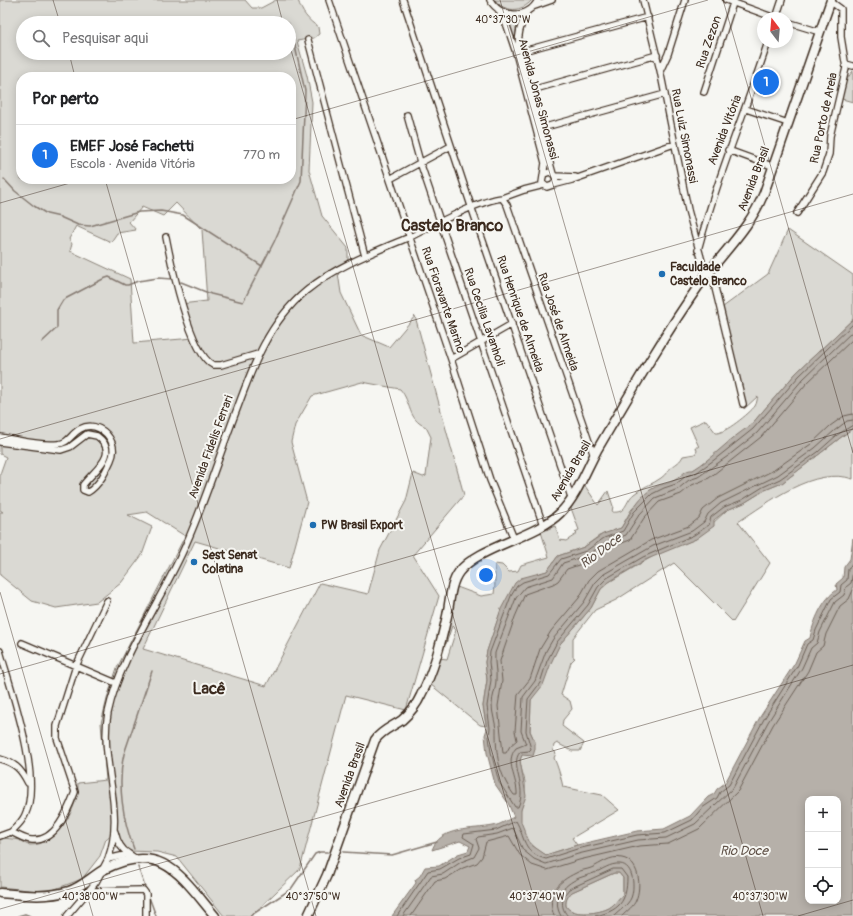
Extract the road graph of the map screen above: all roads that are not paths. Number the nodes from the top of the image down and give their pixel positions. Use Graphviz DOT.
graph roads {
  1 [pos="329,0"];
  2 [pos="403,0"];
  3 [pos="490,0"];
  4 [pos="538,0"];
  5 [pos="550,0"];
  6 [pos="643,0"];
  7 [pos="685,0"];
  8 [pos="726,0"];
  9 [pos="782,0"];
  10 [pos="830,0"];
  11 [pos="734,1"];
  12 [pos="534,6"];
  13 [pos="498,9"];
  14 [pos="527,12"];
  15 [pos="761,12"];
  16 [pos="778,12"];
  17 [pos="648,17"];
  18 [pos="793,24"];
  19 [pos="820,32"];
  20 [pos="308,40"];
  21 [pos="766,48"];
  22 [pos="518,52"];
  23 [pos="657,55"];
  24 [pos="846,64"];
  25 [pos="853,66"];
  26 [pos="660,70"];
  27 [pos="528,91"];
  28 [pos="704,92"];
  29 [pos="665,94"];
  30 [pos="746,110"];
  31 [pos="407,115"];
  32 [pos="788,123"];
  33 [pos="538,129"];
  34 [pos="674,144"];
  35 [pos="451,146"];
  36 [pos="728,150"];
  37 [pos="420,162"];
  38 [pos="772,166"];
  39 [pos="544,174"];
  40 [pos="554,175"];
  41 [pos="579,177"];
  42 [pos="390,179"];
  43 [pos="544,185"];
  44 [pos="553,185"];
  45 [pos="501,198"];
  46 [pos="472,209"];
  47 [pos="797,213"];
  48 [pos="440,222"];
  49 [pos="410,236"];
  50 [pos="166,237"];
  51 [pos="698,250"];
  52 [pos="365,256"];
  53 [pos="708,274"];
  54 [pos="512,324"];
  55 [pos="481,342"];
  56 [pos="258,354"];
  57 [pos="451,359"];
  58 [pos="743,404"];
  59 [pos="79,430"];
  60 [pos="0,437"];
  61 [pos="82,437"];
  62 [pos="0,442"];
  63 [pos="594,456"];
  64 [pos="571,497"];
  65 [pos="543,525"];
  66 [pos="514,539"];
  67 [pos="107,601"];
  68 [pos="22,644"];
  69 [pos="0,651"];
  70 [pos="76,666"];
  71 [pos="116,683"];
  72 [pos="0,759"];
  73 [pos="29,787"];
  74 [pos="114,825"];
  75 [pos="11,832"];
  76 [pos="0,836"];
  77 [pos="129,854"];
  78 [pos="108,859"];
  79 [pos="138,860"];
  80 [pos="101,871"];
  81 [pos="89,891"];
  82 [pos="0,894"];
  83 [pos="67,916"];
  84 [pos="146,916"];
  85 [pos="215,916"];
  86 [pos="308,916"];
  1 -- 42 [label="street, Rua Fioravante Marino"];
  2 -- 35 [label="street, Rua Henrique de Almeida"];
  3 -- 13 [label="street, Avenida Jonas Simonassi"];
  4 -- 12 [label="street"];
  5 -- 12 [label="street"];
  6 -- 17 [label="street, Rua Luiz Simonassi"];
  7 -- 26 [label="street"];
  8 -- 11 [label="street"];
  9 -- 16 [label="street"];
  10 -- 19 [label="main road, Avenida Brasil"];
  10 -- 24 [label="street, Rua Porto de Areia"];
  11 -- 15 [label="street"];
  11 -- 28 [label="street, Rua Zezon"];
  12 -- 14 [label="street"];
  13 -- 14 [label="street"];
  13 -- 22 [label="street, Avenida Jonas Simonassi"];
  14 -- 22 [label="street, Avenida Jonas Simonassi"];
  17 -- 22 [label="street"];
  17 -- 23 [label="street, Rua Luiz Simonassi"];
  18 -- 19 [label="street"];
  19 -- 32 [label="main road, Avenida Brasil"];
  20 -- 52 [label="street"];
  21 -- 30 [label="street, Avenida Vitória"];
  22 -- 27 [label="street, Avenida Jonas Simonassi"];
  23 -- 26 [label="street, Rua Luiz Simonassi"];
  23 -- 27 [label="street"];
  24 -- 25 [label="street"];
  24 -- 47 [label="street, Rua Porto de Areia"];
  26 -- 29 [label="street, Rua Luiz Simonassi"];
  27 -- 33 [label="street, Avenida Jonas Simonassi"];
  29 -- 33 [label="street"];
  29 -- 34 [label="street, Rua Luiz Simonassi"];
  30 -- 32 [label="street"];
  30 -- 36 [label="street, Avenida Vitória"];
  31 -- 37 [label="street, Rua Cecilia Lavanholi"];
  32 -- 38 [label="main road, Avenida Brasil"];
  33 -- 39 [label="street, Avenida Jonas Simonassi"];
  33 -- 40 [label="street, Avenida Jonas Simonassi"];
  34 -- 41 [label="street"];
  34 -- 51 [label="street, Rua Luiz Simonassi"];
  35 -- 37 [label="street"];
  35 -- 46 [label="street, Rua Henrique de Almeida"];
  36 -- 38 [label="street"];
  36 -- 51 [label="street, Avenida Vitória"];
  37 -- 42 [label="street"];
  37 -- 48 [label="street, Rua Cecilia Lavanholi"];
  38 -- 53 [label="main road, Avenida Brasil"];
  39 -- 40 [label="street"];
  39 -- 43 [label="street"];
  40 -- 41 [label="street"];
  40 -- 44 [label="street"];
  41 -- 44 [label="street"];
  42 -- 49 [label="street, Rua Fioravante Marino"];
  43 -- 44 [label="street"];
  43 -- 45 [label="street, Avenida Fidelis Ferrari"];
  45 -- 46 [label="street, Avenida Fidelis Ferrari"];
  45 -- 63 [label="street, Rua José de Almeida"];
  46 -- 48 [label="street, Avenida Fidelis Ferrari"];
  46 -- 54 [label="street, Rua Henrique de Almeida"];
  48 -- 49 [label="street, Avenida Fidelis Ferrari"];
  48 -- 55 [label="street, Rua Cecilia Lavanholi"];
  49 -- 52 [label="street, Avenida Fidelis Ferrari"];
  49 -- 57 [label="street, Rua Fioravante Marino"];
  50 -- 56 [label="street"];
  51 -- 53 [label="street, Rua Luiz Simonassi"];
  52 -- 56 [label="street, Avenida Fidelis Ferrari"];
  53 -- 58 [label="street, Rua Luiz Simonassi"];
  53 -- 63 [label="main road, Avenida Brasil"];
  54 -- 55 [label="street"];
  54 -- 64 [label="street, Rua Henrique de Almeida"];
  55 -- 57 [label="street"];
  55 -- 65 [label="street, Rua Cecilia Lavanholi"];
  56 -- 71 [label="street, Avenida Fidelis Ferrari"];
  57 -- 66 [label="street, Rua Fioravante Marino"];
  59 -- 60 [label="street"];
  59 -- 61 [label="street"];
  59 -- 61 [label="street"];
  61 -- 62 [label="street"];
  63 -- 64 [label="main road, Avenida Brasil"];
  64 -- 65 [label="main road, Avenida Brasil"];
  65 -- 66 [label="main road, Avenida Brasil"];
  66 -- 86 [label="main road, Avenida Brasil"];
  67 -- 70 [label="street"];
  68 -- 70 [label="street"];
  69 -- 73 [label="street"];
  70 -- 71 [label="street"];
  70 -- 75 [label="street"];
  71 -- 74 [label="street, Avenida Fidelis Ferrari"];
  72 -- 73 [label="street"];
  73 -- 75 [label="street"];
  74 -- 77 [label="street, Avenida Fidelis Ferrari"];
  74 -- 78 [label="street, Avenida Fidelis Ferrari"];
  75 -- 76 [label="street"];
  77 -- 78 [label="street"];
  77 -- 79 [label="street, Avenida Fidelis Ferrari"];
  78 -- 80 [label="street, Avenida Fidelis Ferrari"];
  79 -- 80 [label="main road"];
  79 -- 85 [label="main road"];
  80 -- 81 [label="street, Avenida Fidelis Ferrari"];
  80 -- 82 [label="main road"];
  81 -- 83 [label="street, Avenida Fidelis Ferrari"];
  81 -- 84 [label="street"];
}
